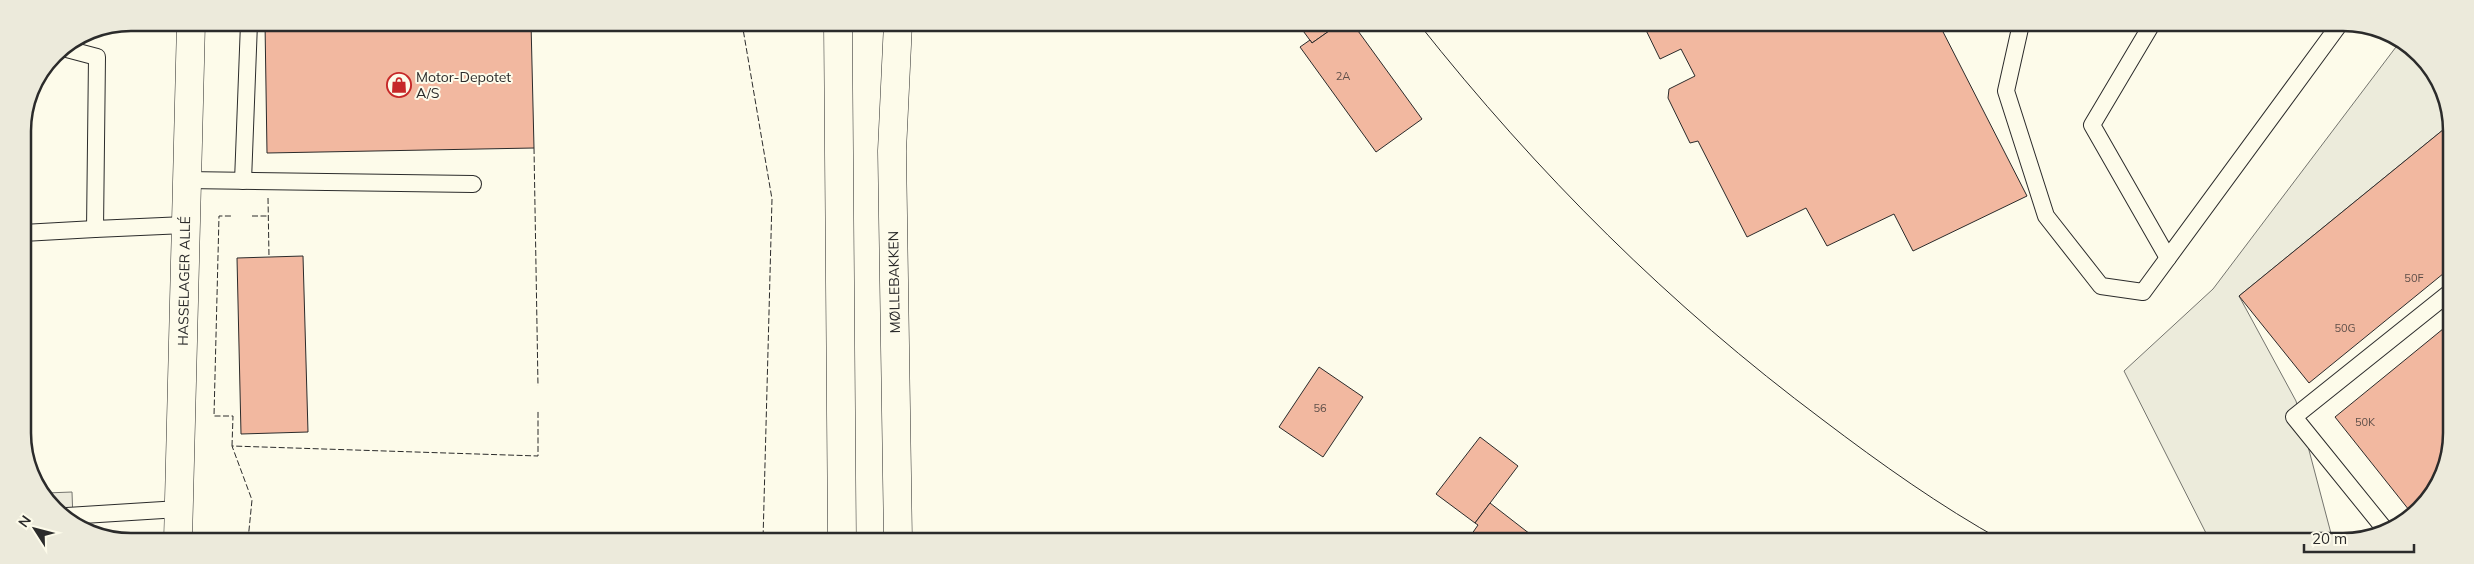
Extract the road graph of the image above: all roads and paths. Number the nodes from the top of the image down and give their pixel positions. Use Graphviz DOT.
graph roads {
  1 [pos="191,31"];
  2 [pos="249,31"];
  3 [pos="838,31"];
  4 [pos="898,31"];
  5 [pos="2019,31"];
  6 [pos="2148,31"];
  7 [pos="2334,31"];
  8 [pos="72,50"];
  9 [pos="186,180"];
  10 [pos="243,181"];
  11 [pos="473,184"];
  12 [pos="185,225"];
  13 [pos="96,230"];
  14 [pos="31,233"];
  15 [pos="2168,258"];
  16 [pos="2443,298"];
  17 [pos="179,509"];
  18 [pos="75,515"];
  19 [pos="2381,525"];
  20 [pos="178,533"];
  21 [pos="842,533"];
  22 [pos="898,533"];
  1 -- 9 [label="main road, HASSELAGER ALLÉ"];
  2 -- 10 [label="lane"];
  3 -- 21 [label="main road"];
  4 -- 22 [label="main road, MØLLEBAKKEN"];
  5 -- 15 [label="lane"];
  6 -- 15 [label="lane"];
  7 -- 15 [label="lane"];
  8 -- 13 [label="lane"];
  9 -- 10 [label="lane"];
  9 -- 12 [label="main road, HASSELAGER ALLÉ"];
  10 -- 11 [label="lane"];
  12 -- 13 [label="lane"];
  12 -- 17 [label="main road, HASSELAGER ALLÉ"];
  13 -- 14 [label="lane"];
  16 -- 19 [label="lane"];
  17 -- 18 [label="lane"];
  17 -- 20 [label="main road, HASSELAGER ALLÉ"];
}
